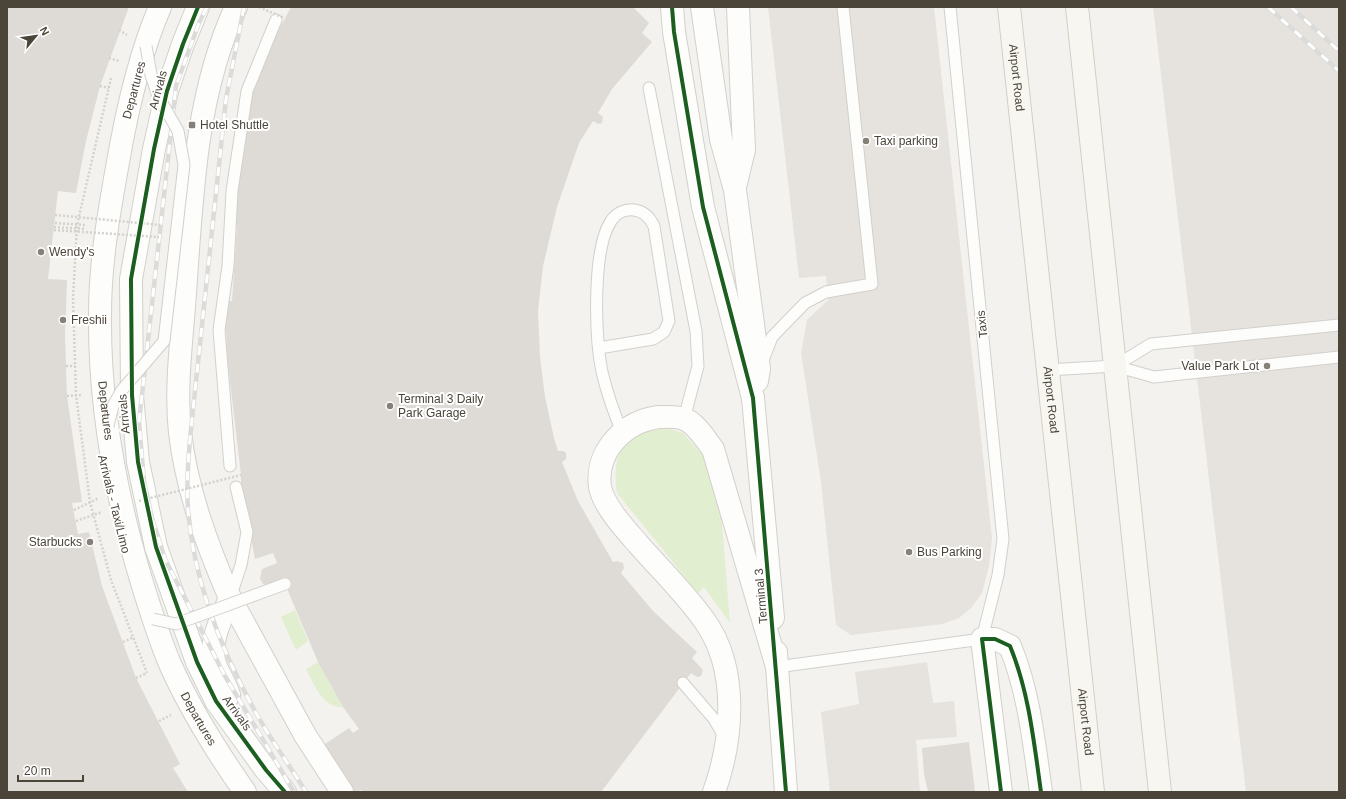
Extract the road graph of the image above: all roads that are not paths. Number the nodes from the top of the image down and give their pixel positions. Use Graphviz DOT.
graph roads {
  1 [pos="151,7"];
  2 [pos="160,7"];
  3 [pos="198,7"];
  4 [pos="236,7"];
  5 [pos="672,7"];
  6 [pos="702,7"];
  7 [pos="738,7"];
  8 [pos="843,7"];
  9 [pos="950,7"];
  10 [pos="1009,7"];
  11 [pos="1077,7"];
  12 [pos="280,19"];
  13 [pos="146,46"];
  14 [pos="649,88"];
  15 [pos="735,190"];
  16 [pos="102,228"];
  17 [pos="1339,325"];
  18 [pos="599,348"];
  19 [pos="1339,357"];
  20 [pos="1115,366"];
  21 [pos="759,369"];
  22 [pos="1048,370"];
  23 [pos="753,398"];
  24 [pos="684,419"];
  25 [pos="108,426"];
  26 [pos="622,432"];
  27 [pos="230,466"];
  28 [pos="236,487"];
  29 [pos="285,584"];
  30 [pos="230,598"];
  31 [pos="153,619"];
  32 [pos="982,639"];
  33 [pos="777,667"];
  34 [pos="683,683"];
  35 [pos="239,732"];
  36 [pos="726,740"];
  37 [pos="266,770"];
  38 [pos="239,788"];
  39 [pos="272,792"];
  40 [pos="285,792"];
  41 [pos="342,792"];
  42 [pos="714,792"];
  43 [pos="786,792"];
  44 [pos="1001,792"];
  45 [pos="1041,792"];
  46 [pos="1093,792"];
  47 [pos="1160,792"];
  1 -- 16 [label="street, Arrivals - Taxi/Limo"];
  2 -- 13 [label="street, Departures"];
  3 -- 35 [label="street, Arrivals"];
  4 -- 30 [label="street"];
  5 -- 23 [label="street"];
  6 -- 15 [label="street"];
  7 -- 15 [label="street"];
  8 -- 21 [label="lane"];
  9 -- 32 [label="lane, Taxis"];
  10 -- 22 [label="main road, Airport Road"];
  11 -- 20 [label="main road"];
  12 -- 27 [label="lane"];
  13 -- 16 [label="street, Departures, bridge"];
  13 -- 25 [label="lane, bridge"];
  14 -- 24 [label="lane"];
  15 -- 21 [label="street"];
  16 -- 25 [label="street, Departures, bridge"];
  16 -- 38 [label="street, Arrivals - Taxi/Limo"];
  17 -- 20 [label="lane"];
  18 -- 18 [label="lane"];
  18 -- 26 [label="lane"];
  19 -- 20 [label="lane"];
  20 -- 22 [label="lane"];
  20 -- 47 [label="main road"];
  21 -- 23 [label="street"];
  22 -- 46 [label="main road, Airport Road"];
  23 -- 33 [label="street, Terminal 3"];
  24 -- 26 [label="street"];
  24 -- 33 [label="street"];
  25 -- 31 [label="street, Departures"];
  26 -- 36 [label="street"];
  28 -- 30 [label="lane"];
  29 -- 31 [label="lane, bridge"];
  30 -- 35 [label="street"];
  30 -- 41 [label="street"];
  31 -- 38 [label="street, Departures"];
  32 -- 33 [label="lane"];
  32 -- 44 [label="street"];
  32 -- 45 [label="street"];
  33 -- 43 [label="street, Terminal 3"];
  34 -- 36 [label="lane"];
  35 -- 37 [label="street, Arrivals"];
  36 -- 42 [label="street"];
  37 -- 39 [label="street"];
  37 -- 40 [label="street, Arrivals"];
}
